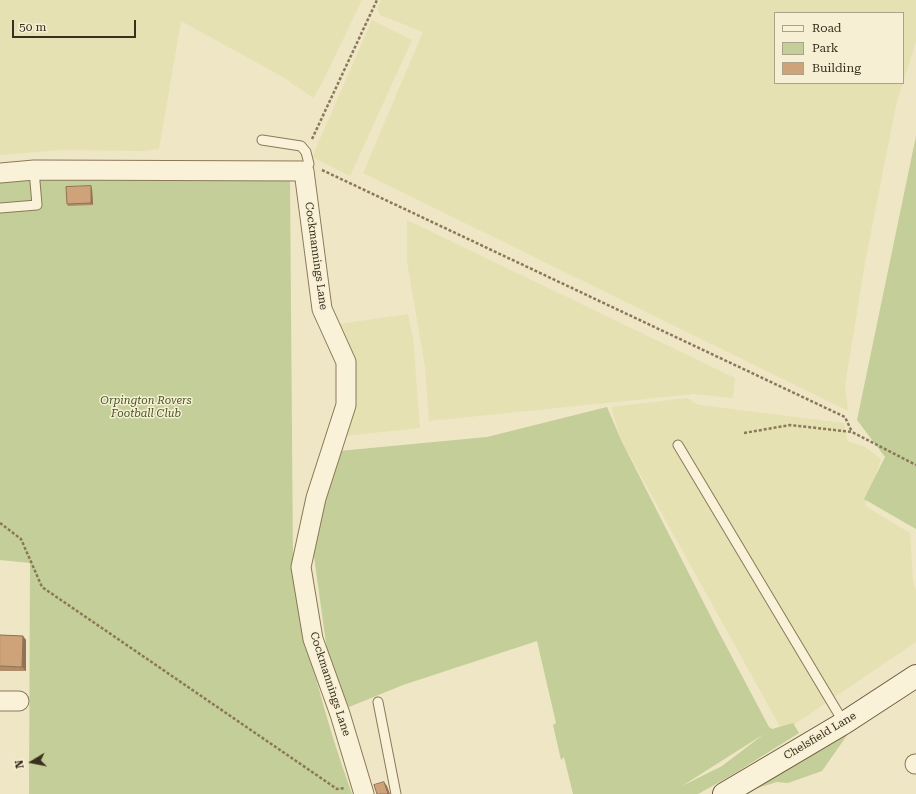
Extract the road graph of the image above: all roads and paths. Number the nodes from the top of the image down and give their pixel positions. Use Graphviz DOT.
graph roads {
  1 [pos="377,0"];
  2 [pos="262,140"];
  3 [pos="306,162"];
  4 [pos="34,170"];
  5 [pos="0,173"];
  6 [pos="0,208"];
  7 [pos="852,432"];
  8 [pos="744,433"];
  9 [pos="678,445"];
  10 [pos="916,465"];
  11 [pos="0,523"];
  12 [pos="916,676"];
  13 [pos="0,701"];
  14 [pos="19,701"];
  15 [pos="378,702"];
  16 [pos="844,723"];
  17 [pos="362,790"];
  18 [pos="396,794"];
  19 [pos="724,794"];
  1 -- 3 [label="path"];
  2 -- 3 [label="lane"];
  3 -- 4 [label="street"];
  3 -- 7 [label="path"];
  3 -- 17 [label="street, Cockmannings Lane"];
  4 -- 5 [label="street"];
  4 -- 6 [label="lane"];
  7 -- 8 [label="path"];
  7 -- 10 [label="path"];
  9 -- 16 [label="lane"];
  11 -- 17 [label="path"];
  12 -- 16 [label="street, Chelsfield Lane"];
  13 -- 14 [label="street"];
  15 -- 18 [label="lane"];
  16 -- 19 [label="street, Chelsfield Lane"];
}
